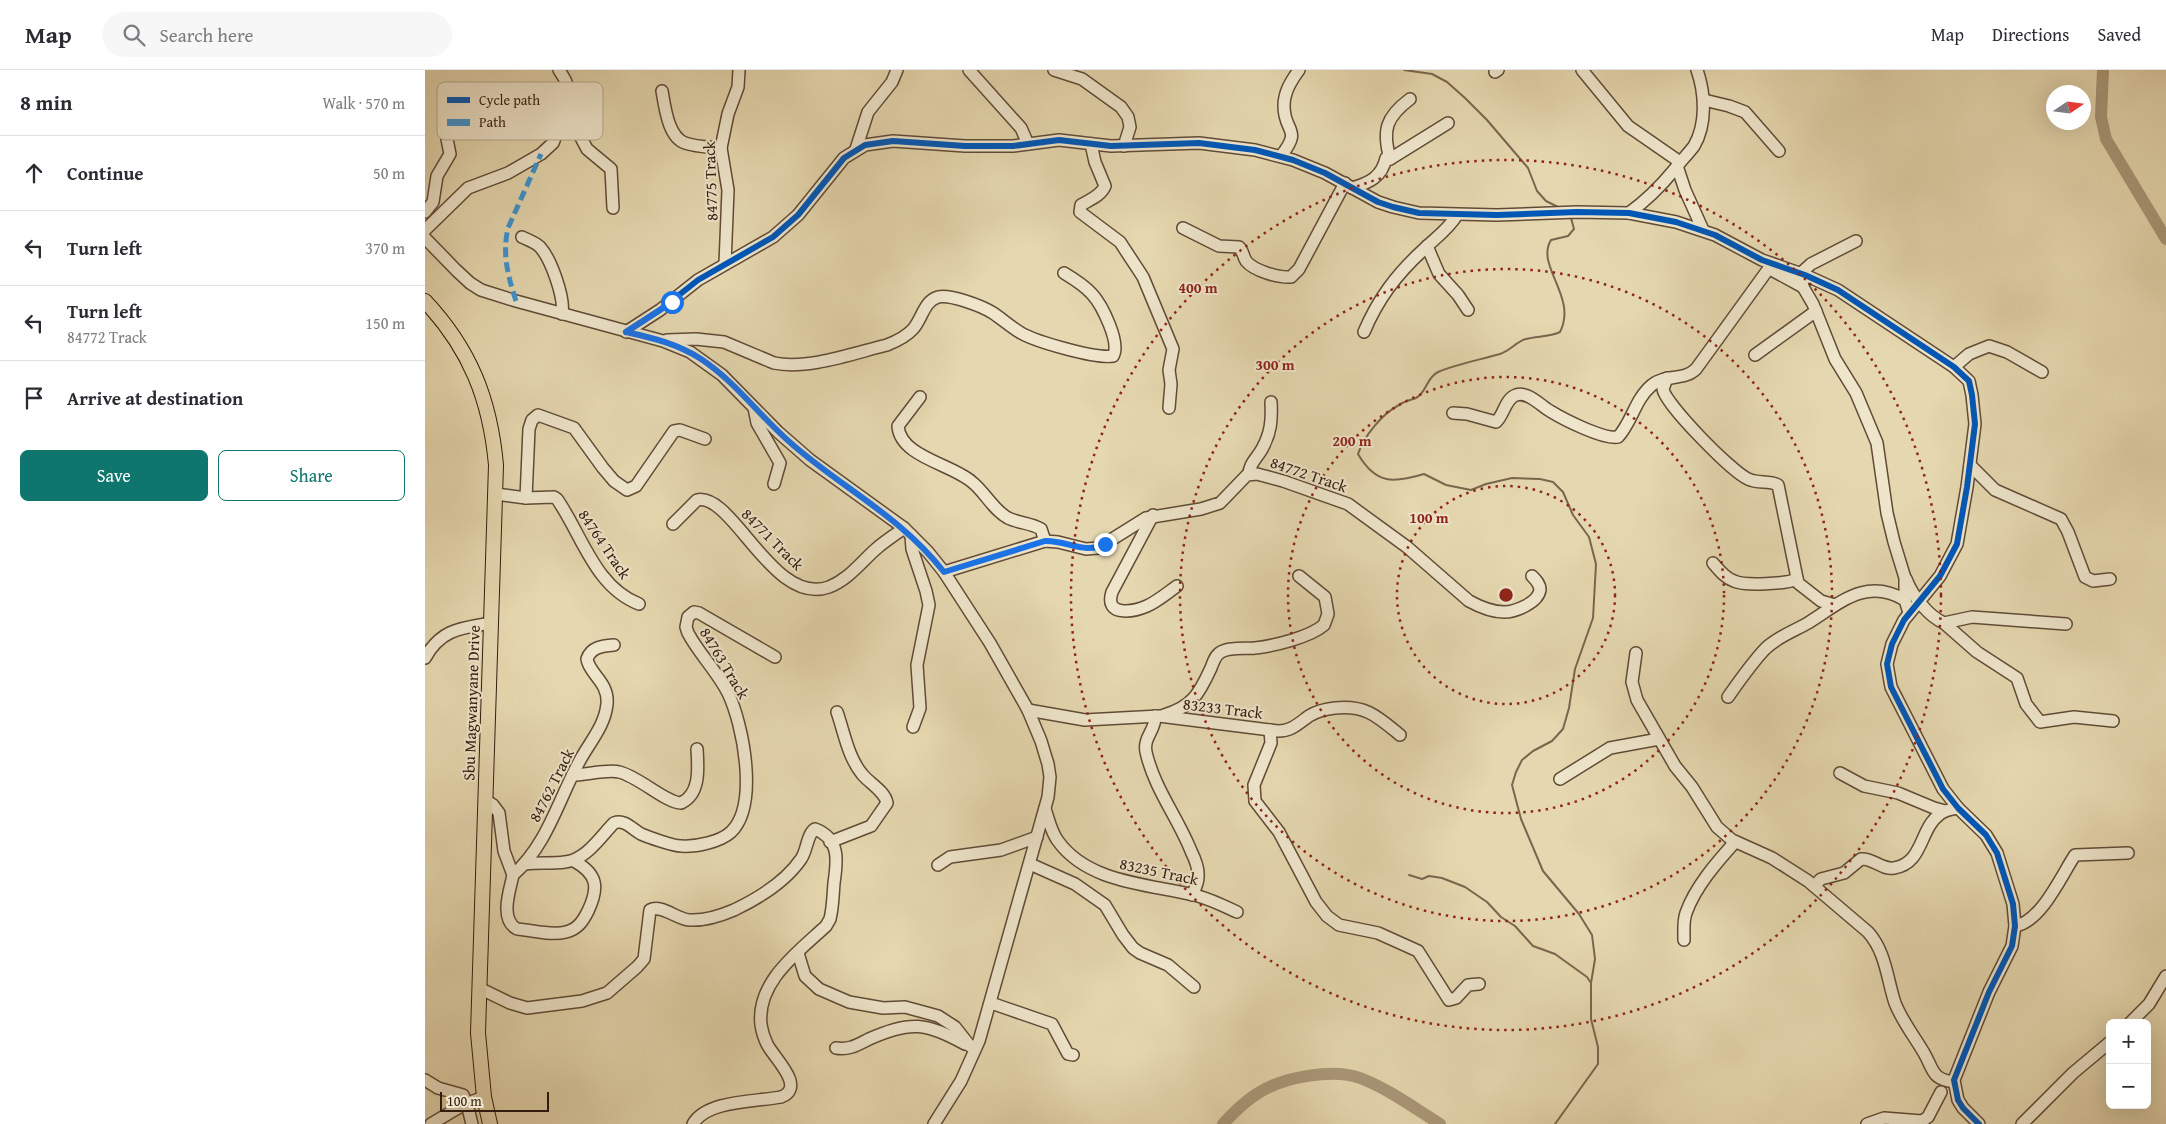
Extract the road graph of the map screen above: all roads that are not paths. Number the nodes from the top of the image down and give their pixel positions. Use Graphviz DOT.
graph roads {
  1 [pos="559,70"];
  2 [pos="739,70"];
  3 [pos="897,70"];
  4 [pos="969,70"];
  5 [pos="1054,70"];
  6 [pos="1299,70"];
  7 [pos="1582,70"];
  8 [pos="1697,70"];
  9 [pos="565,82"];
  10 [pos="662,91"];
  11 [pos="1410,99"];
  12 [pos="1704,100"];
  13 [pos="1447,123"];
  14 [pos="447,140"];
  15 [pos="554,140"];
  16 [pos="582,140"];
  17 [pos="1028,144"];
  18 [pos="1091,144"];
  19 [pos="1124,146"];
  20 [pos="721,148"];
  21 [pos="856,149"];
  22 [pos="1779,151"];
  23 [pos="1281,156"];
  24 [pos="1390,159"];
  25 [pos="1679,164"];
  26 [pos="1349,186"];
  27 [pos="613,208"];
  28 [pos="425,212"];
  29 [pos="1629,213"];
  30 [pos="1457,215"];
  31 [pos="1183,228"];
  32 [pos="425,230"];
  33 [pos="1703,230"];
  34 [pos="522,237"];
  35 [pos="425,238"];
  36 [pos="1856,241"];
  37 [pos="1427,246"];
  38 [pos="725,264"];
  39 [pos="1771,267"];
  40 [pos="1064,273"];
  41 [pos="1801,273"];
  42 [pos="1803,287"];
  43 [pos="425,301"];
  44 [pos="1468,310"];
  45 [pos="1816,311"];
  46 [pos="562,314"];
  47 [pos="626,332"];
  48 [pos="1364,332"];
  49 [pos="663,341"];
  50 [pos="1755,355"];
  51 [pos="1954,367"];
  52 [pos="2041,372"];
  53 [pos="1667,378"];
  54 [pos="920,397"];
  55 [pos="1271,402"];
  56 [pos="754,408"];
  57 [pos="1169,408"];
  58 [pos="1453,413"];
  59 [pos="705,439"];
  60 [pos="1970,465"];
  61 [pos="1249,474"];
  62 [pos="774,484"];
  63 [pos="496,494"];
  64 [pos="526,498"];
  65 [pos="1153,515"];
  66 [pos="673,524"];
  67 [pos="908,532"];
  68 [pos="1045,541"];
  69 [pos="1713,563"];
  70 [pos="944,572"];
  71 [pos="1299,576"];
  72 [pos="1533,576"];
  73 [pos="1797,578"];
  74 [pos="1905,578"];
  75 [pos="2110,579"];
  76 [pos="1177,586"];
  77 [pos="1905,600"];
  78 [pos="1919,600"];
  79 [pos="639,604"];
  80 [pos="1835,605"];
  81 [pos="1909,613"];
  82 [pos="1944,623"];
  83 [pos="491,624"];
  84 [pos="2067,624"];
  85 [pos="614,645"];
  86 [pos="1636,653"];
  87 [pos="775,657"];
  88 [pos="425,658"];
  89 [pos="1728,697"];
  90 [pos="1028,710"];
  91 [pos="837,712"];
  92 [pos="1157,716"];
  93 [pos="2113,721"];
  94 [pos="913,728"];
  95 [pos="1270,730"];
  96 [pos="1400,735"];
  97 [pos="1659,739"];
  98 [pos="697,749"];
  99 [pos="1840,773"];
  100 [pos="573,775"];
  101 [pos="1560,779"];
  102 [pos="485,800"];
  103 [pos="1958,808"];
  104 [pos="1045,809"];
  105 [pos="1945,811"];
  106 [pos="1037,837"];
  107 [pos="830,842"];
  108 [pos="1735,842"];
  109 [pos="2128,853"];
  110 [pos="574,861"];
  111 [pos="525,864"];
  112 [pos="1030,864"];
  113 [pos="938,865"];
  114 [pos="513,875"];
  115 [pos="1815,886"];
  116 [pos="1192,895"];
  117 [pos="1237,912"];
  118 [pos="2015,926"];
  119 [pos="1684,940"];
  120 [pos="797,953"];
  121 [pos="2166,976"];
  122 [pos="1479,984"];
  123 [pos="1194,987"];
  124 [pos="479,988"];
  125 [pos="991,1003"];
  126 [pos="2134,1019"];
  127 [pos="2106,1045"];
  128 [pos="973,1047"];
  129 [pos="836,1048"];
  130 [pos="1073,1055"];
  131 [pos="425,1080"];
  132 [pos="1947,1085"];
  133 [pos="484,1097"];
  134 [pos="467,1104"];
  135 [pos="448,1113"];
  136 [pos="431,1124"];
  137 [pos="442,1124"];
  138 [pos="472,1124"];
  139 [pos="490,1124"];
  140 [pos="693,1124"];
  141 [pos="934,1124"];
  142 [pos="1867,1124"];
  143 [pos="1934,1124"];
  144 [pos="1979,1124"];
  145 [pos="2022,1124"];
  1 -- 9 [label="street"];
  2 -- 20 [label="street, 84775 Track"];
  3 -- 21 [label="street"];
  4 -- 17 [label="street"];
  5 -- 19 [label="street"];
  6 -- 23 [label="street"];
  7 -- 25 [label="street"];
  8 -- 12 [label="street"];
  10 -- 20 [label="street"];
  11 -- 24 [label="street"];
  12 -- 22 [label="street"];
  12 -- 25 [label="street"];
  13 -- 24 [label="street"];
  14 -- 28 [label="street"];
  15 -- 32 [label="street"];
  16 -- 27 [label="street"];
  17 -- 18 [label="street"];
  17 -- 21 [label="street"];
  18 -- 19 [label="street"];
  18 -- 57 [label="street"];
  19 -- 23 [label="street"];
  20 -- 38 [label="street, 84775 Track"];
  21 -- 38 [label="street"];
  23 -- 26 [label="street"];
  24 -- 26 [label="street"];
  25 -- 29 [label="street"];
  25 -- 33 [label="street"];
  26 -- 30 [label="street"];
  26 -- 31 [label="street"];
  29 -- 30 [label="street"];
  29 -- 33 [label="street"];
  30 -- 37 [label="street"];
  33 -- 39 [label="street"];
  34 -- 46 [label="street"];
  35 -- 46 [label="street"];
  36 -- 41 [label="street"];
  37 -- 44 [label="street"];
  37 -- 48 [label="street"];
  38 -- 47 [label="street"];
  39 -- 41 [label="street"];
  39 -- 42 [label="street"];
  39 -- 53 [label="street"];
  40 -- 49 [label="street"];
  41 -- 42 [label="street"];
  41 -- 51 [label="street"];
  42 -- 45 [label="street"];
  43 -- 63 [label="main road, Sbu Magwanyane Drive"];
  45 -- 50 [label="street"];
  45 -- 74 [label="street"];
  46 -- 47 [label="street"];
  47 -- 49 [label="street"];
  49 -- 56 [label="street"];
  51 -- 52 [label="street"];
  51 -- 60 [label="street"];
  53 -- 58 [label="street"];
  53 -- 73 [label="street"];
  54 -- 68 [label="street"];
  55 -- 61 [label="street"];
  56 -- 62 [label="street"];
  56 -- 67 [label="street"];
  59 -- 64 [label="street"];
  60 -- 75 [label="street"];
  60 -- 78 [label="street"];
  61 -- 65 [label="street, 84772 Track"];
  61 -- 72 [label="street, 84772 Track"];
  63 -- 64 [label="street"];
  63 -- 83 [label="main road, Sbu Magwanyane Drive"];
  64 -- 79 [label="street, 84764 Track"];
  65 -- 68 [label="street, 84772 Track"];
  65 -- 76 [label="street"];
  66 -- 67 [label="street, 84771 Track"];
  67 -- 70 [label="street"];
  67 -- 94 [label="street"];
  68 -- 70 [label="street, 84772 Track"];
  69 -- 73 [label="street"];
  70 -- 90 [label="street"];
  71 -- 92 [label="street"];
  73 -- 80 [label="street"];
  74 -- 77 [label="street"];
  74 -- 78 [label="street"];
  77 -- 80 [label="street"];
  77 -- 81 [label="street"];
  78 -- 81 [label="street"];
  78 -- 82 [label="street"];
  80 -- 89 [label="street"];
  81 -- 103 [label="street"];
  82 -- 84 [label="street"];
  82 -- 93 [label="street"];
  83 -- 88 [label="street"];
  83 -- 102 [label="main road, Sbu Magwanyane Drive"];
  85 -- 100 [label="street, 84762 Track"];
  86 -- 97 [label="street"];
  87 -- 110 [label="street, 84763 Track"];
  90 -- 92 [label="street, 83233 Track"];
  90 -- 104 [label="street"];
  91 -- 107 [label="street"];
  92 -- 95 [label="street, 83233 Track"];
  92 -- 116 [label="street"];
  95 -- 96 [label="street, 83233 Track"];
  95 -- 122 [label="street"];
  97 -- 101 [label="street"];
  97 -- 108 [label="street"];
  98 -- 100 [label="street"];
  99 -- 105 [label="street"];
  100 -- 111 [label="street, 84762 Track"];
  102 -- 114 [label="street"];
  102 -- 124 [label="main road, Sbu Magwanyane Drive"];
  103 -- 105 [label="street"];
  103 -- 118 [label="street"];
  104 -- 106 [label="street"];
  104 -- 116 [label="street, 83235 Track"];
  105 -- 115 [label="street"];
  106 -- 112 [label="street"];
  106 -- 113 [label="street"];
  107 -- 120 [label="street"];
  107 -- 124 [label="street"];
  108 -- 115 [label="street"];
  108 -- 119 [label="street"];
  109 -- 118 [label="street"];
  110 -- 111 [label="street"];
  110 -- 114 [label="street"];
  111 -- 114 [label="street, 84762 Track"];
  112 -- 123 [label="street"];
  112 -- 125 [label="street"];
  115 -- 132 [label="street"];
  116 -- 117 [label="street, 83235 Track"];
  118 -- 132 [label="street"];
  120 -- 128 [label="street"];
  120 -- 140 [label="street"];
  121 -- 126 [label="street"];
  124 -- 133 [label="main road, Sbu Magwanyane Drive"];
  125 -- 128 [label="street"];
  125 -- 130 [label="street"];
  127 -- 145 [label="street"];
  128 -- 129 [label="street"];
  128 -- 141 [label="street"];
  131 -- 134 [label="street"];
  132 -- 142 [label="street"];
  132 -- 143 [label="street"];
  132 -- 144 [label="street"];
  133 -- 134 [label="street"];
  133 -- 139 [label="main road, Sbu Magwanyane Drive"];
  134 -- 135 [label="street"];
  134 -- 138 [label="street"];
  135 -- 136 [label="street"];
  135 -- 137 [label="street"];
}
